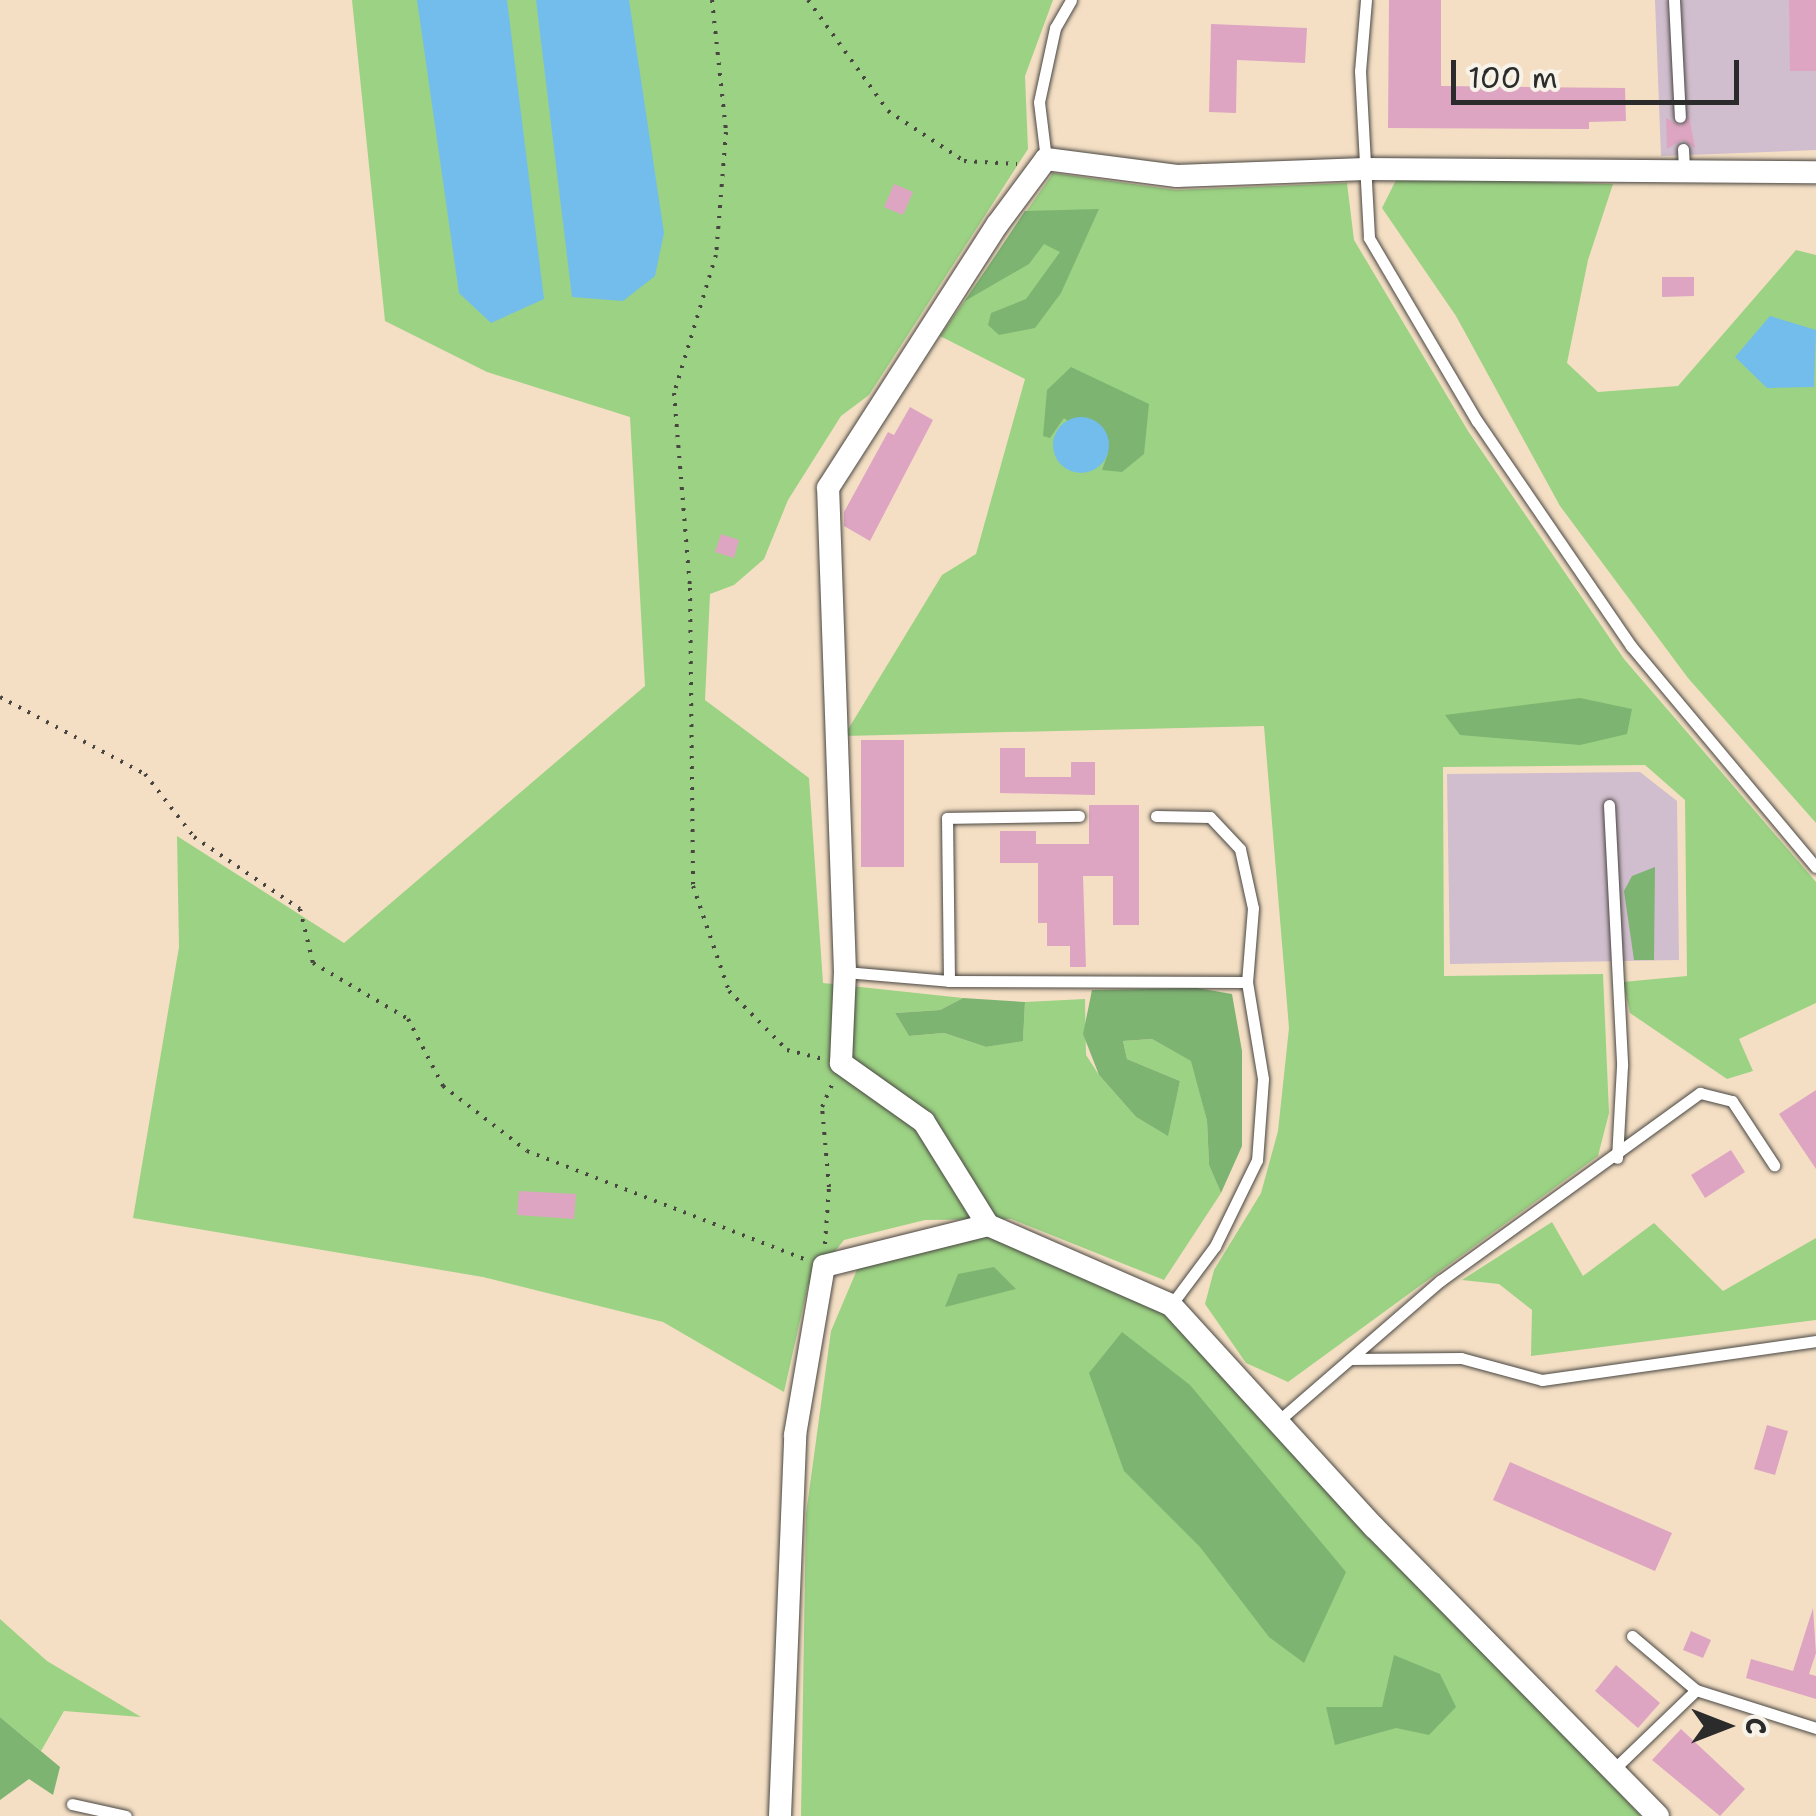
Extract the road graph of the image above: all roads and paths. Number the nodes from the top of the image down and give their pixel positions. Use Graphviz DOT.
graph roads {
  1 [pos="712,0"];
  2 [pos="808,0"];
  3 [pos="1071,0"];
  4 [pos="1366,0"];
  5 [pos="1674,0"];
  6 [pos="1680,117"];
  7 [pos="1046,160"];
  8 [pos="1365,169"];
  9 [pos="1816,172"];
  10 [pos="0,698"];
  11 [pos="1608,805"];
  12 [pos="1080,816"];
  13 [pos="1156,816"];
  14 [pos="1816,868"];
  15 [pos="845,972"];
  16 [pos="949,981"];
  17 [pos="1247,982"];
  18 [pos="841,1062"];
  19 [pos="1617,1158"];
  20 [pos="1774,1165"];
  21 [pos="988,1226"];
  22 [pos="824,1266"];
  23 [pos="1171,1305"];
  24 [pos="1816,1341"];
  25 [pos="1350,1359"];
  26 [pos="1278,1422"];
  27 [pos="1632,1636"];
  28 [pos="1696,1690"];
  29 [pos="1816,1728"];
  30 [pos="1614,1769"];
  31 [pos="72,1804"];
  32 [pos="126,1816"];
  33 [pos="780,1816"];
  34 [pos="1658,1816"];
  1 -- 18 [label="path"];
  2 -- 7 [label="path"];
  3 -- 7 [label="lane"];
  4 -- 8 [label="lane"];
  5 -- 6 [label="lane"];
  7 -- 8 [label="street"];
  7 -- 15 [label="street"];
  8 -- 9 [label="street"];
  8 -- 14 [label="lane"];
  10 -- 22 [label="path"];
  11 -- 19 [label="lane"];
  12 -- 16 [label="lane"];
  13 -- 17 [label="lane"];
  15 -- 16 [label="lane"];
  15 -- 18 [label="street"];
  16 -- 17 [label="lane"];
  17 -- 23 [label="lane"];
  18 -- 21 [label="street"];
  18 -- 22 [label="path"];
  19 -- 20 [label="lane"];
  19 -- 25 [label="lane"];
  21 -- 22 [label="street"];
  21 -- 23 [label="street"];
  22 -- 33 [label="street"];
  23 -- 26 [label="street"];
  24 -- 25 [label="lane"];
  25 -- 26 [label="lane"];
  26 -- 30 [label="street"];
  27 -- 28 [label="lane"];
  28 -- 29 [label="lane"];
  28 -- 30 [label="lane"];
  30 -- 34 [label="street"];
  31 -- 32 [label="lane"];
}
